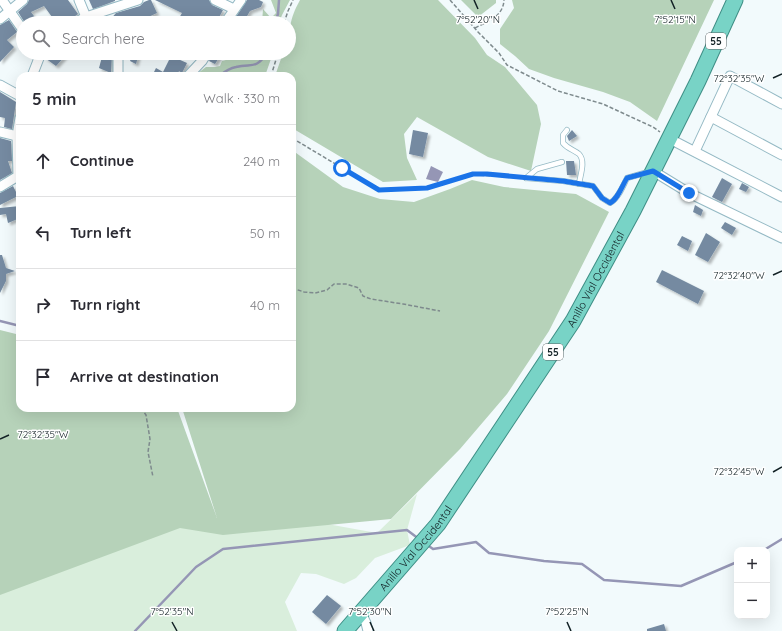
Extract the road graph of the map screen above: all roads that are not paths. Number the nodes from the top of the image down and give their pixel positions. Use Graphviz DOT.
graph roads {
  1 [pos="2,0"];
  2 [pos="23,0"];
  3 [pos="79,0"];
  4 [pos="138,0"];
  5 [pos="215,0"];
  6 [pos="241,0"];
  7 [pos="735,0"];
  8 [pos="234,9"];
  9 [pos="9,11"];
  10 [pos="86,16"];
  11 [pos="89,16"];
  12 [pos="230,16"];
  13 [pos="0,19"];
  14 [pos="16,20"];
  15 [pos="38,60"];
  16 [pos="118,60"];
  17 [pos="203,60"];
  18 [pos="33,72"];
  19 [pos="118,72"];
  20 [pos="192,72"];
  21 [pos="0,85"];
  22 [pos="16,94"];
  23 [pos="782,104"];
  24 [pos="711,117"];
  25 [pos="567,130"];
  26 [pos="0,132"];
  27 [pos="16,136"];
  28 [pos="670,139"];
  29 [pos="695,151"];
  30 [pos="782,155"];
  31 [pos="562,162"];
  32 [pos="653,171"];
  33 [pos="16,178"];
  34 [pos="578,184"];
  35 [pos="0,187"];
  36 [pos="782,197"];
  37 [pos="782,238"];
  38 [pos="361,613"];
  39 [pos="346,631"];
  40 [pos="368,631"];
  1 -- 9 [label="street"];
  2 -- 9 [label="street"];
  3 -- 10 [label="street"];
  4 -- 11 [label="street"];
  5 -- 8 [label="street"];
  6 -- 8 [label="street"];
  7 -- 28 [label="highway, Anillo Vial Occidental / 55"];
  8 -- 12 [label="street"];
  9 -- 13 [label="street"];
  9 -- 14 [label="street"];
  15 -- 18 [label="street"];
  16 -- 19 [label="street"];
  17 -- 20 [label="street"];
  21 -- 22 [label="street"];
  23 -- 24 [label="street"];
  24 -- 29 [label="street"];
  24 -- 30 [label="street"];
  25 -- 34 [label="lane"];
  26 -- 27 [label="street"];
  28 -- 29 [label="street"];
  28 -- 32 [label="highway, Anillo Vial Occidental / 55"];
  29 -- 36 [label="street"];
  31 -- 34 [label="lane"];
  32 -- 34 [label="lane"];
  32 -- 37 [label="street"];
  32 -- 38 [label="highway, Anillo Vial Occidental / 55"];
  33 -- 35 [label="street"];
  38 -- 39 [label="highway, Anillo Vial Occidental / 55"];
  38 -- 40 [label="street"];
}
